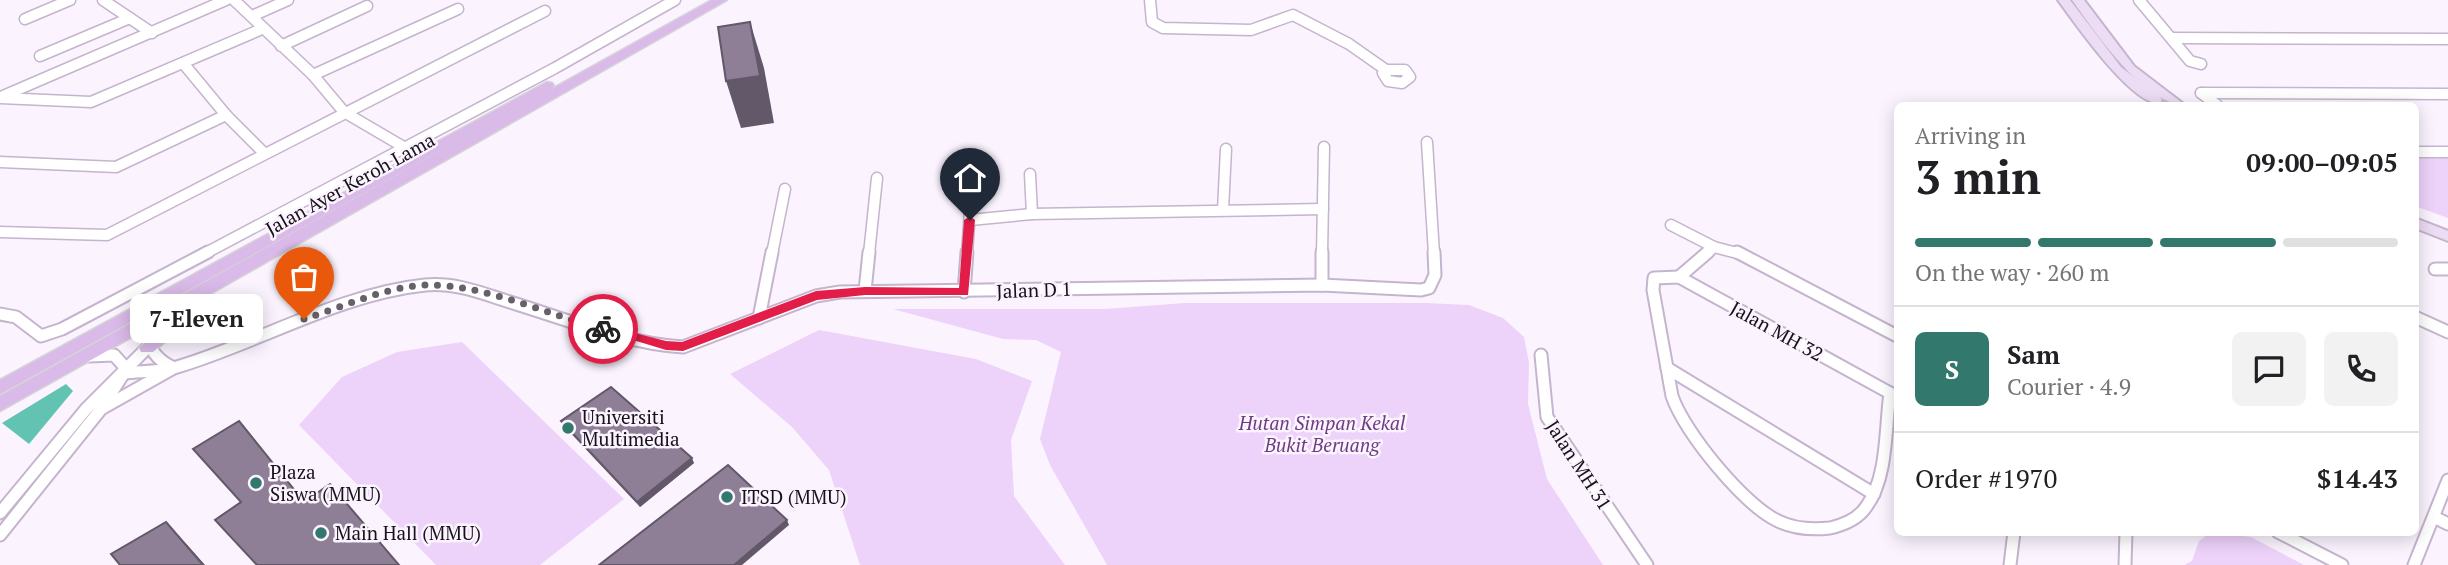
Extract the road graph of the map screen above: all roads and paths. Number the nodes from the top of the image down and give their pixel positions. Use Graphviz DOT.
graph roads {
  1 [pos="70,0"];
  2 [pos="103,0"];
  3 [pos="226,0"];
  4 [pos="234,0"];
  5 [pos="288,0"];
  6 [pos="675,0"];
  7 [pos="702,0"];
  8 [pos="721,0"];
  9 [pos="1150,0"];
  10 [pos="2064,0"];
  11 [pos="2078,0"];
  12 [pos="2140,0"];
  13 [pos="367,6"];
  14 [pos="458,9"];
  15 [pos="545,11"];
  16 [pos="252,16"];
  17 [pos="130,18"];
  18 [pos="25,19"];
  19 [pos="262,29"];
  20 [pos="152,33"];
  21 [pos="2172,38"];
  22 [pos="2448,40"];
  23 [pos="281,46"];
  24 [pos="40,56"];
  25 [pos="183,64"];
  26 [pos="2201,64"];
  27 [pos="1386,70"];
  28 [pos="313,75"];
  29 [pos="2448,94"];
  30 [pos="0,98"];
  31 [pos="2158,102"];
  32 [pos="2175,102"];
  33 [pos="2213,102"];
  34 [pos="344,112"];
  35 [pos="226,115"];
  36 [pos="489,130"];
  37 [pos="1427,142"];
  38 [pos="404,146"];
  39 [pos="1324,147"];
  40 [pos="1226,149"];
  41 [pos="2419,152"];
  42 [pos="2448,152"];
  43 [pos="264,153"];
  44 [pos="419,156"];
  45 [pos="0,162"];
  46 [pos="1030,173"];
  47 [pos="877,178"];
  48 [pos="972,180"];
  49 [pos="785,189"];
  50 [pos="363,202"];
  51 [pos="1323,209"];
  52 [pos="1223,210"];
  53 [pos="1032,214"];
  54 [pos="2419,215"];
  55 [pos="970,220"];
  56 [pos="1671,225"];
  57 [pos="2419,225"];
  58 [pos="2448,225"];
  59 [pos="0,232"];
  60 [pos="2448,236"];
  61 [pos="1714,247"];
  62 [pos="2435,269"];
  63 [pos="2448,269"];
  64 [pos="231,276"];
  65 [pos="1679,277"];
  66 [pos="1322,285"];
  67 [pos="865,291"];
  68 [pos="964,292"];
  69 [pos="0,314"];
  70 [pos="759,318"];
  71 [pos="2419,319"];
  72 [pos="115,324"];
  73 [pos="142,325"];
  74 [pos="2448,331"];
  75 [pos="1894,334"];
  76 [pos="147,348"];
  77 [pos="1541,355"];
  78 [pos="89,356"];
  79 [pos="175,368"];
  80 [pos="1667,368"];
  81 [pos="124,373"];
  82 [pos="0,388"];
  83 [pos="1894,395"];
  84 [pos="0,404"];
  85 [pos="102,409"];
  86 [pos="2448,480"];
  87 [pos="1874,494"];
  88 [pos="0,513"];
  89 [pos="2434,517"];
  90 [pos="2448,524"];
  91 [pos="0,535"];
  92 [pos="2014,536"];
  93 [pos="2126,536"];
  94 [pos="2286,536"];
  95 [pos="1647,565"];
  96 [pos="2010,565"];
  97 [pos="2125,565"];
  98 [pos="2342,565"];
  99 [pos="2414,565"];
  1 -- 18 [label="street"];
  2 -- 17 [label="street"];
  3 -- 20 [label="street"];
  4 -- 16 [label="street"];
  5 -- 16 [label="street"];
  6 -- 38 [label="street"];
  7 -- 44 [label="main road, Jalan Ayer Keroh Lama"];
  8 -- 36 [label="main road, Jalan Ayer Keroh Lama"];
  9 -- 27 [label="street"];
  10 -- 31 [label="main road"];
  11 -- 32 [label="main road"];
  12 -- 21 [label="street"];
  13 -- 23 [label="street"];
  14 -- 28 [label="street"];
  15 -- 34 [label="street"];
  16 -- 19 [label="street"];
  17 -- 20 [label="street"];
  17 -- 24 [label="street"];
  19 -- 23 [label="street"];
  19 -- 25 [label="street"];
  20 -- 30 [label="street"];
  21 -- 22 [label="street"];
  21 -- 26 [label="street"];
  23 -- 28 [label="street"];
  25 -- 30 [label="street"];
  25 -- 35 [label="street"];
  28 -- 34 [label="street"];
  29 -- 33 [label="street"];
  34 -- 38 [label="street"];
  34 -- 43 [label="street"];
  35 -- 43 [label="street"];
  35 -- 45 [label="street"];
  36 -- 44 [label="main road"];
  36 -- 50 [label="main road, Jalan Ayer Keroh Lama"];
  37 -- 66 [label="street, Jalan D 1"];
  38 -- 44 [label="street"];
  38 -- 69 [label="street"];
  39 -- 51 [label="street"];
  40 -- 52 [label="street"];
  41 -- 42 [label="street"];
  43 -- 59 [label="street"];
  44 -- 50 [label="main road"];
  44 -- 72 [label="main road, Jalan Ayer Keroh Lama"];
  46 -- 53 [label="street"];
  47 -- 67 [label="street"];
  48 -- 55 [label="street"];
  49 -- 70 [label="street"];
  50 -- 64 [label="main road, Jalan Ayer Keroh Lama"];
  51 -- 52 [label="street"];
  51 -- 66 [label="street"];
  52 -- 53 [label="street"];
  53 -- 55 [label="street"];
  54 -- 58 [label="main road"];
  55 -- 68 [label="street"];
  56 -- 61 [label="street"];
  57 -- 60 [label="main road"];
  61 -- 65 [label="street"];
  61 -- 75 [label="street"];
  62 -- 63 [label="street"];
  64 -- 73 [label="main road, Jalan Ayer Keroh Lama"];
  64 -- 76 [label="main road"];
  65 -- 80 [label="street"];
  65 -- 83 [label="street, Jalan MH 32"];
  66 -- 68 [label="street, Jalan D 1"];
  67 -- 68 [label="street, Jalan D 1"];
  67 -- 70 [label="street, Jalan D 1"];
  70 -- 79 [label="street, Jalan D 1"];
  71 -- 74 [label="street"];
  72 -- 73 [label="street"];
  72 -- 82 [label="main road, Jalan Ayer Keroh Lama"];
  73 -- 76 [label="street"];
  73 -- 78 [label="main road, Jalan Ayer Keroh Lama"];
  76 -- 79 [label="street"];
  76 -- 81 [label="street"];
  77 -- 95 [label="street, Jalan MH 31"];
  78 -- 81 [label="street"];
  78 -- 84 [label="main road, Jalan Ayer Keroh Lama"];
  79 -- 81 [label="street, Jalan D 1"];
  79 -- 85 [label="street"];
  80 -- 87 [label="street"];
  80 -- 87 [label="street"];
  81 -- 85 [label="street"];
  81 -- 88 [label="street"];
  83 -- 87 [label="street"];
  85 -- 91 [label="street"];
  86 -- 89 [label="street"];
  89 -- 90 [label="street"];
  89 -- 99 [label="street"];
  92 -- 96 [label="street"];
  93 -- 97 [label="street"];
  94 -- 98 [label="street"];
}
